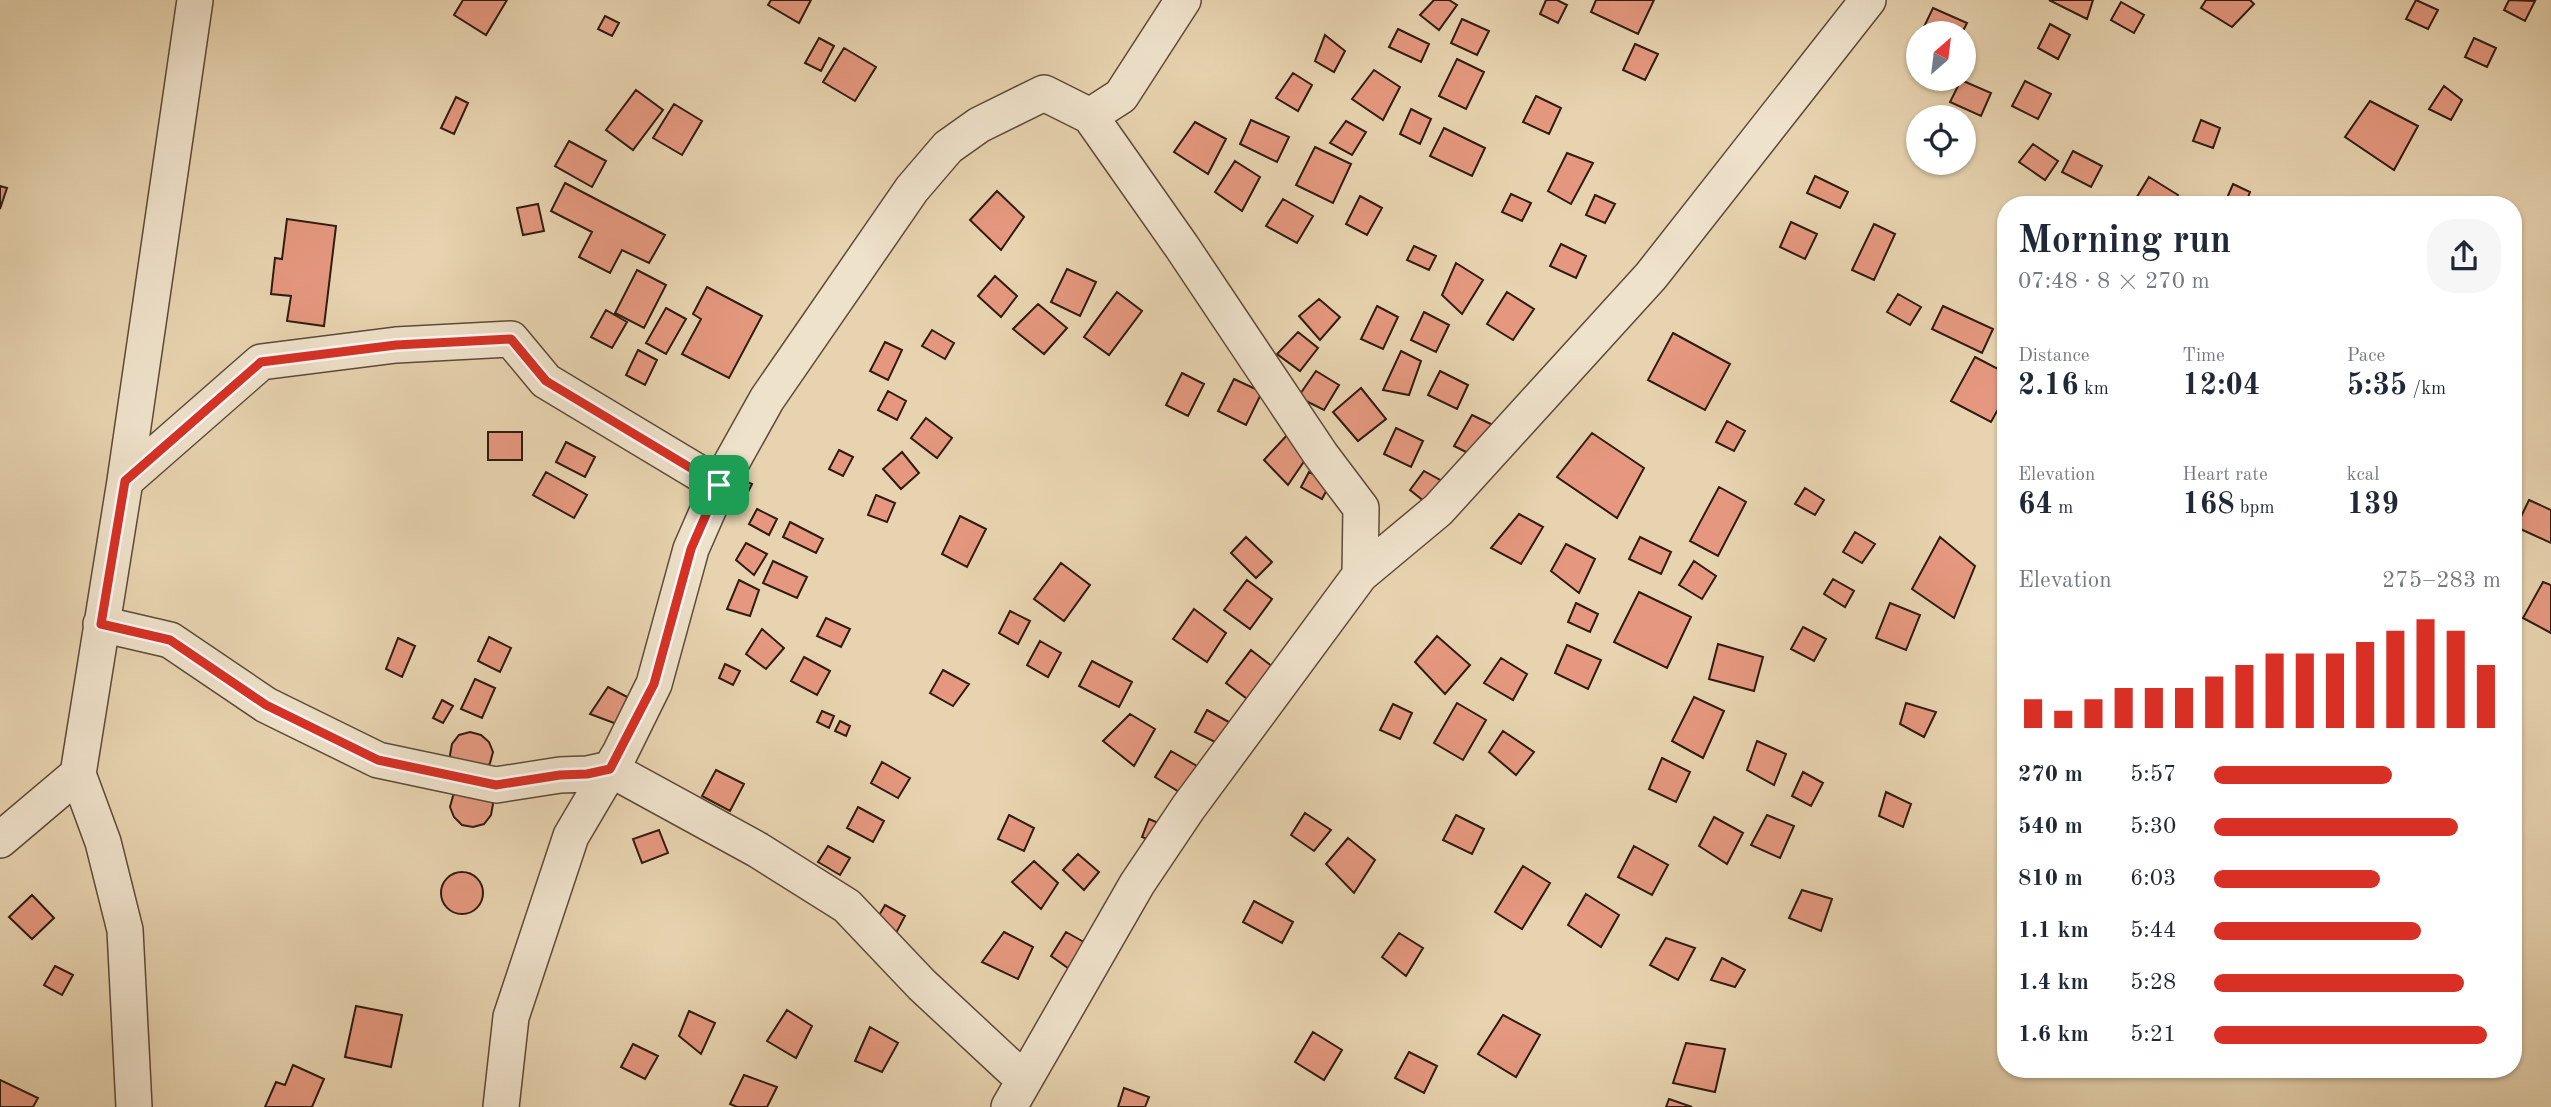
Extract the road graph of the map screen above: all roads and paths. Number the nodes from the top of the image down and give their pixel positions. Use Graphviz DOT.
graph roads {
  1 [pos="195,0"];
  2 [pos="1183,0"];
  3 [pos="1868,0"];
  4 [pos="1090,116"];
  5 [pos="125,481"];
  6 [pos="719,485"];
  7 [pos="1360,575"];
  8 [pos="101,624"];
  9 [pos="610,769"];
  10 [pos="78,774"];
  11 [pos="0,840"];
  12 [pos="1016,1093"];
  13 [pos="134,1107"];
  14 [pos="500,1107"];
  1 -- 5 [label="street"];
  2 -- 4 [label="street"];
  3 -- 7 [label="street"];
  4 -- 6 [label="street"];
  4 -- 7 [label="street"];
  5 -- 6 [label="street"];
  5 -- 8 [label="street"];
  6 -- 9 [label="street"];
  7 -- 12 [label="street"];
  8 -- 9 [label="street"];
  8 -- 10 [label="street"];
  9 -- 12 [label="street"];
  9 -- 14 [label="street"];
  10 -- 11 [label="street"];
  10 -- 13 [label="street"];
}
